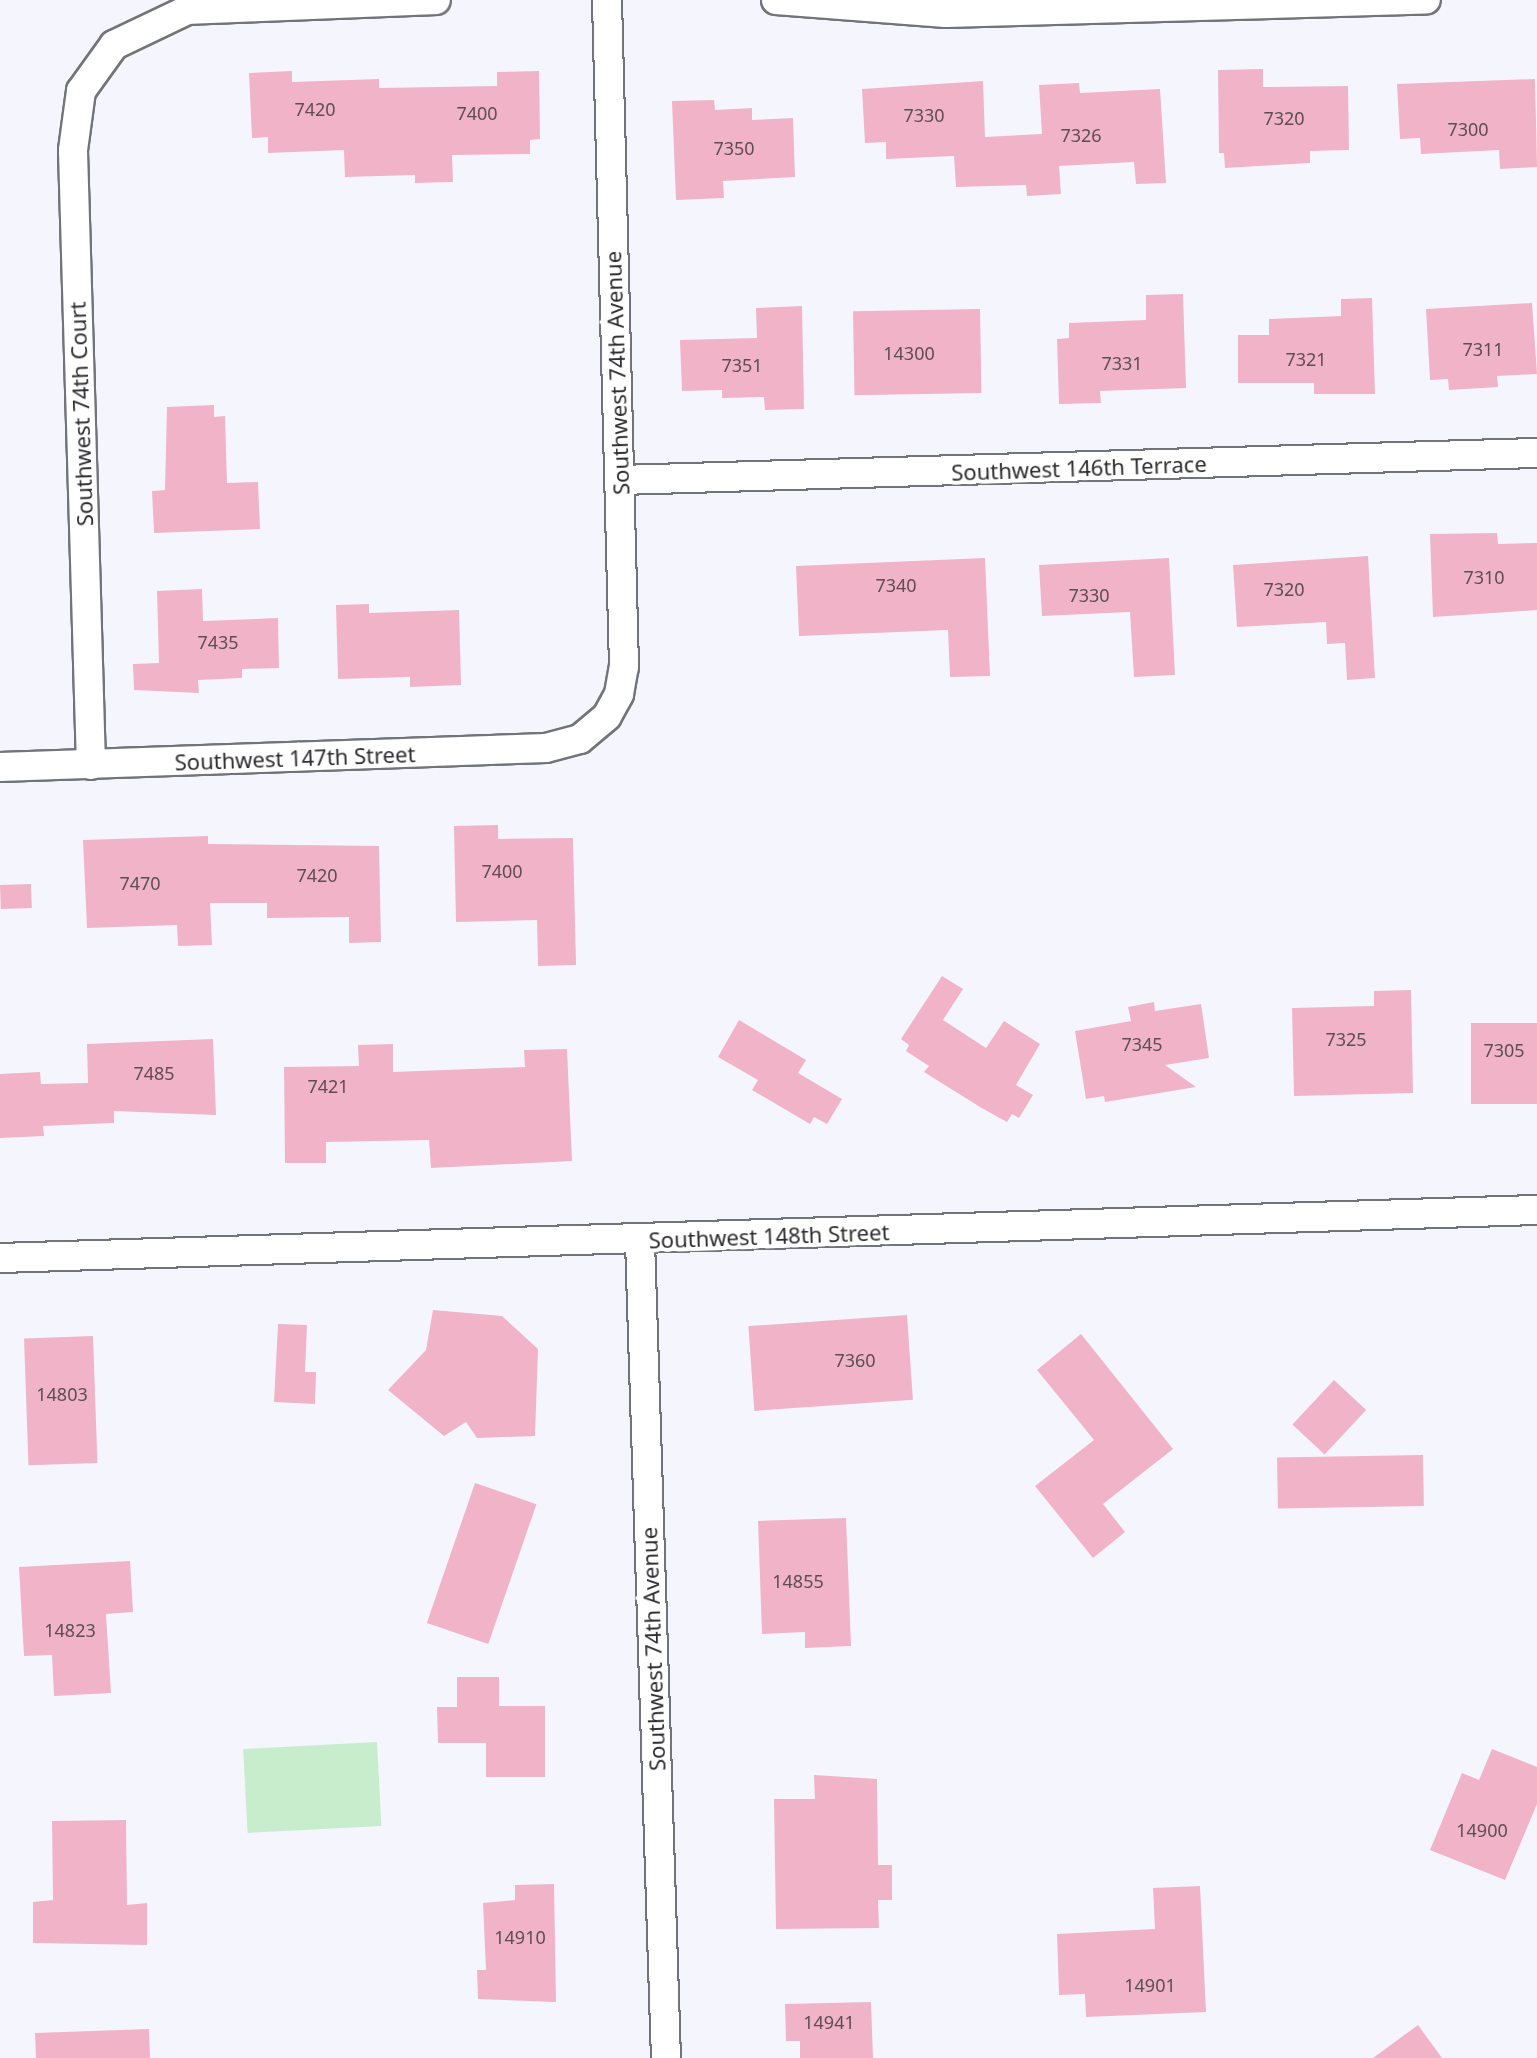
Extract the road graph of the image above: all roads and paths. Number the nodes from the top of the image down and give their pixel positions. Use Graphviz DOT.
graph roads {
  1 [pos="436,0"];
  2 [pos="607,0"];
  3 [pos="776,0"];
  4 [pos="1426,0"];
  5 [pos="1537,453"];
  6 [pos="620,480"];
  7 [pos="587,734"];
  8 [pos="91,765"];
  9 [pos="0,767"];
  10 [pos="1537,1210"];
  11 [pos="640,1241"];
  12 [pos="0,1258"];
  13 [pos="666,2058"];
  1 -- 8 [label="street, Southwest 74th Court"];
  2 -- 6 [label="street, Southwest 74th Avenue"];
  3 -- 4 [label="street"];
  5 -- 6 [label="street, Southwest 146th Terrace"];
  6 -- 7 [label="street, Southwest 74th Avenue"];
  7 -- 8 [label="street, Southwest 147th Street"];
  8 -- 9 [label="street, Southwest 147th Street"];
  10 -- 11 [label="street, Southwest 148th Street"];
  11 -- 12 [label="street, Southwest 148th Street"];
  11 -- 13 [label="street, Southwest 74th Avenue"];
}
